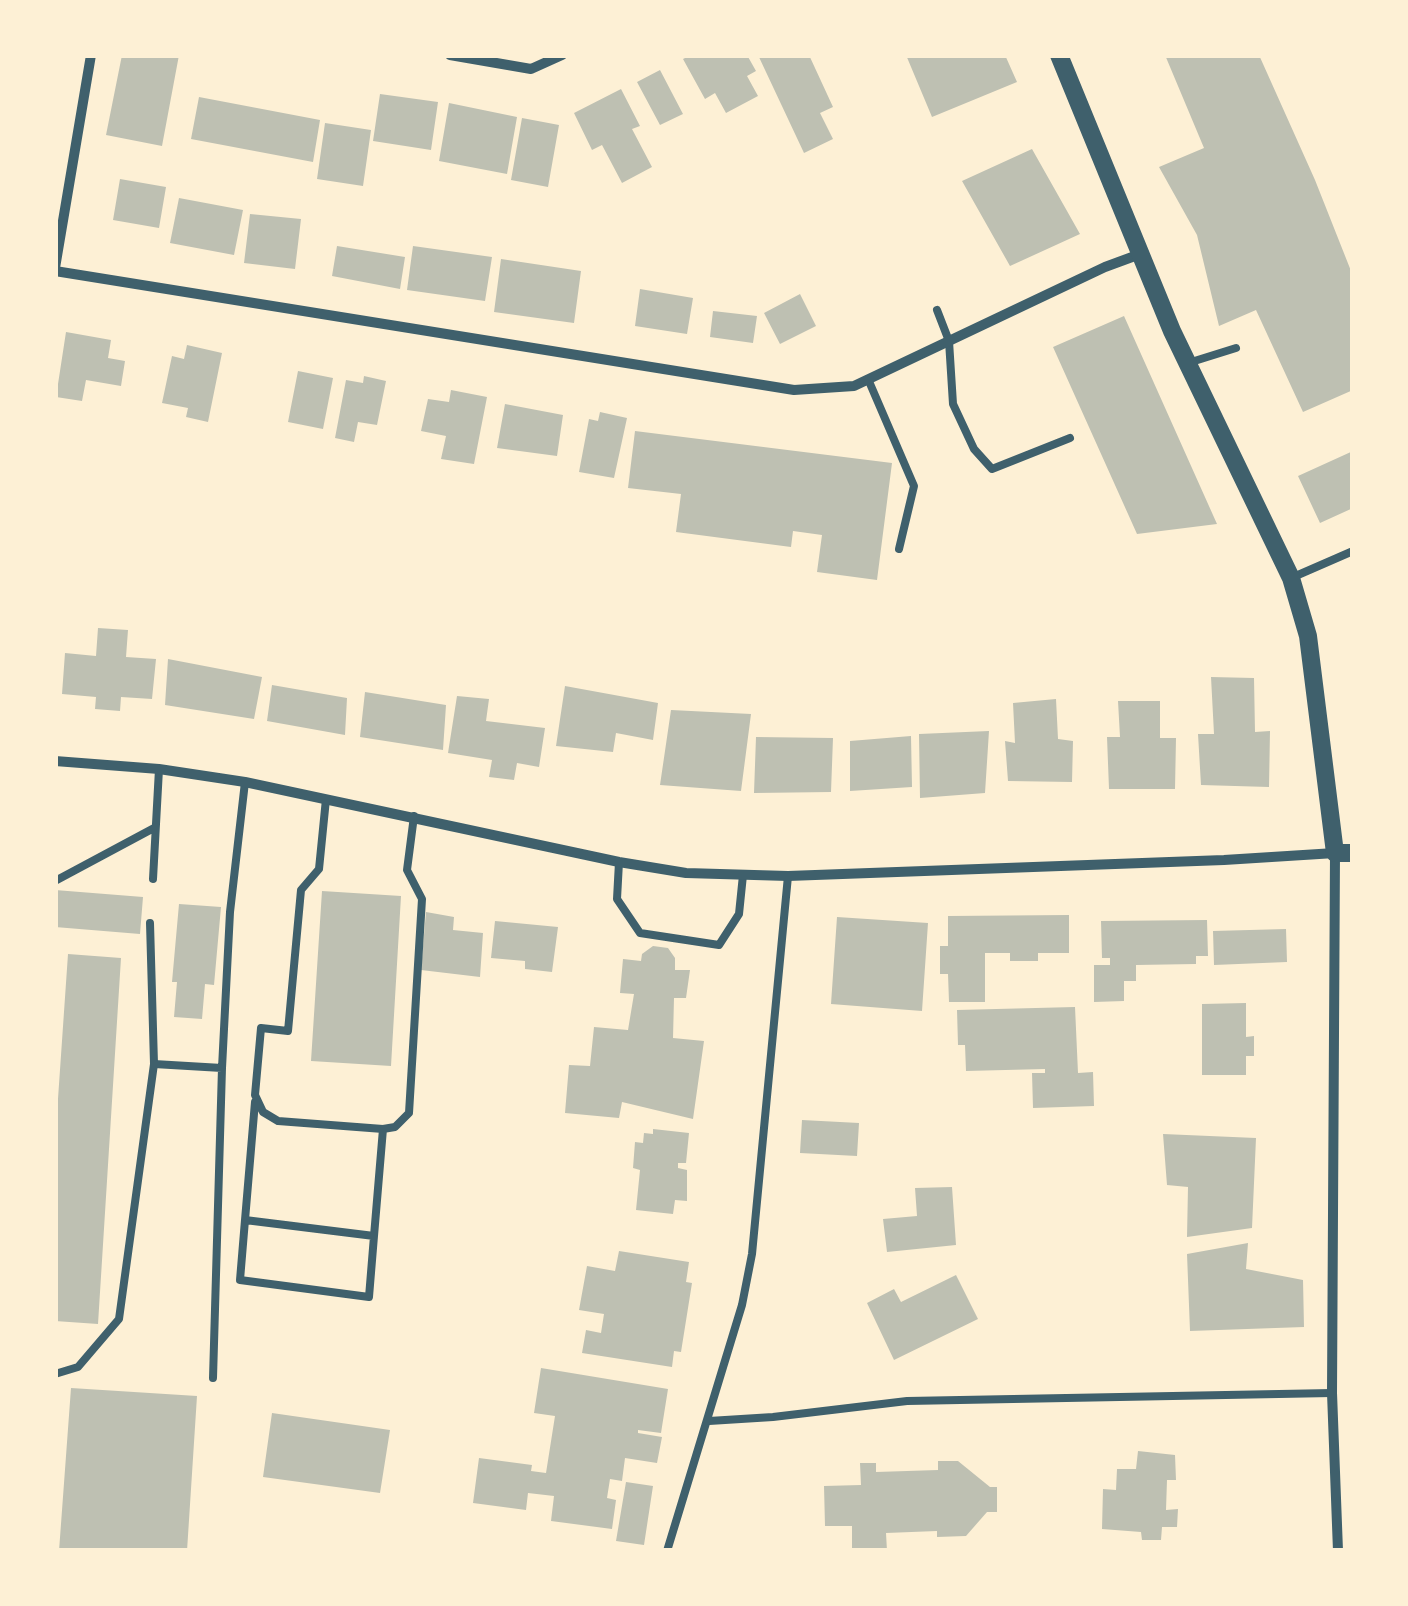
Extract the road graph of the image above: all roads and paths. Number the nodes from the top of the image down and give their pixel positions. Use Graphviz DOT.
graph roads {
  1 [pos="92,55"];
  2 [pos="450,55"];
  3 [pos="562,55"];
  4 [pos="1060,55"];
  5 [pos="1142,253"];
  6 [pos="55,269"];
  7 [pos="936,310"];
  8 [pos="949,341"];
  9 [pos="1236,348"];
  10 [pos="1188,363"];
  11 [pos="868,379"];
  12 [pos="1070,438"];
  13 [pos="898,549"];
  14 [pos="1353,551"];
  15 [pos="1291,578"];
  16 [pos="55,761"];
  17 [pos="159,769"];
  18 [pos="246,782"];
  19 [pos="326,799"];
  20 [pos="414,816"];
  21 [pos="154,828"];
  22 [pos="1344,853"];
  23 [pos="620,862"];
  24 [pos="742,874"];
  25 [pos="788,876"];
  26 [pos="153,879"];
  27 [pos="55,880"];
  28 [pos="150,923"];
  29 [pos="154,1064"];
  30 [pos="222,1068"];
  31 [pos="256,1094"];
  32 [pos="383,1129"];
  33 [pos="245,1220"];
  34 [pos="374,1236"];
  35 [pos="55,1374"];
  36 [pos="214,1378"];
  37 [pos="1332,1393"];
  38 [pos="709,1420"];
  39 [pos="667,1551"];
  40 [pos="1338,1551"];
  1 -- 6 [label="street"];
  2 -- 3 [label="street"];
  4 -- 5 [label="street"];
  5 -- 8 [label="street"];
  5 -- 10 [label="street"];
  6 -- 11 [label="street"];
  7 -- 8 [label="lane"];
  8 -- 11 [label="street"];
  8 -- 12 [label="lane"];
  9 -- 10 [label="lane"];
  10 -- 15 [label="street"];
  11 -- 13 [label="lane"];
  14 -- 15 [label="lane"];
  15 -- 22 [label="street"];
  16 -- 17 [label="street"];
  17 -- 18 [label="street"];
  17 -- 21 [label="lane"];
  18 -- 19 [label="street"];
  18 -- 30 [label="lane"];
  19 -- 20 [label="street"];
  19 -- 31 [label="lane"];
  20 -- 23 [label="street"];
  20 -- 32 [label="lane"];
  21 -- 26 [label="lane"];
  21 -- 27 [label="lane"];
  22 -- 25 [label="street"];
  22 -- 37 [label="street"];
  23 -- 24 [label="street"];
  23 -- 24 [label="lane"];
  24 -- 25 [label="street"];
  25 -- 38 [label="lane"];
  28 -- 29 [label="lane"];
  29 -- 30 [label="lane"];
  29 -- 35 [label="lane"];
  30 -- 36 [label="lane"];
  31 -- 32 [label="lane"];
  31 -- 33 [label="lane"];
  32 -- 34 [label="lane"];
  33 -- 34 [label="lane"];
  33 -- 34 [label="lane"];
  37 -- 38 [label="lane"];
  37 -- 40 [label="street"];
  38 -- 39 [label="lane"];
}
